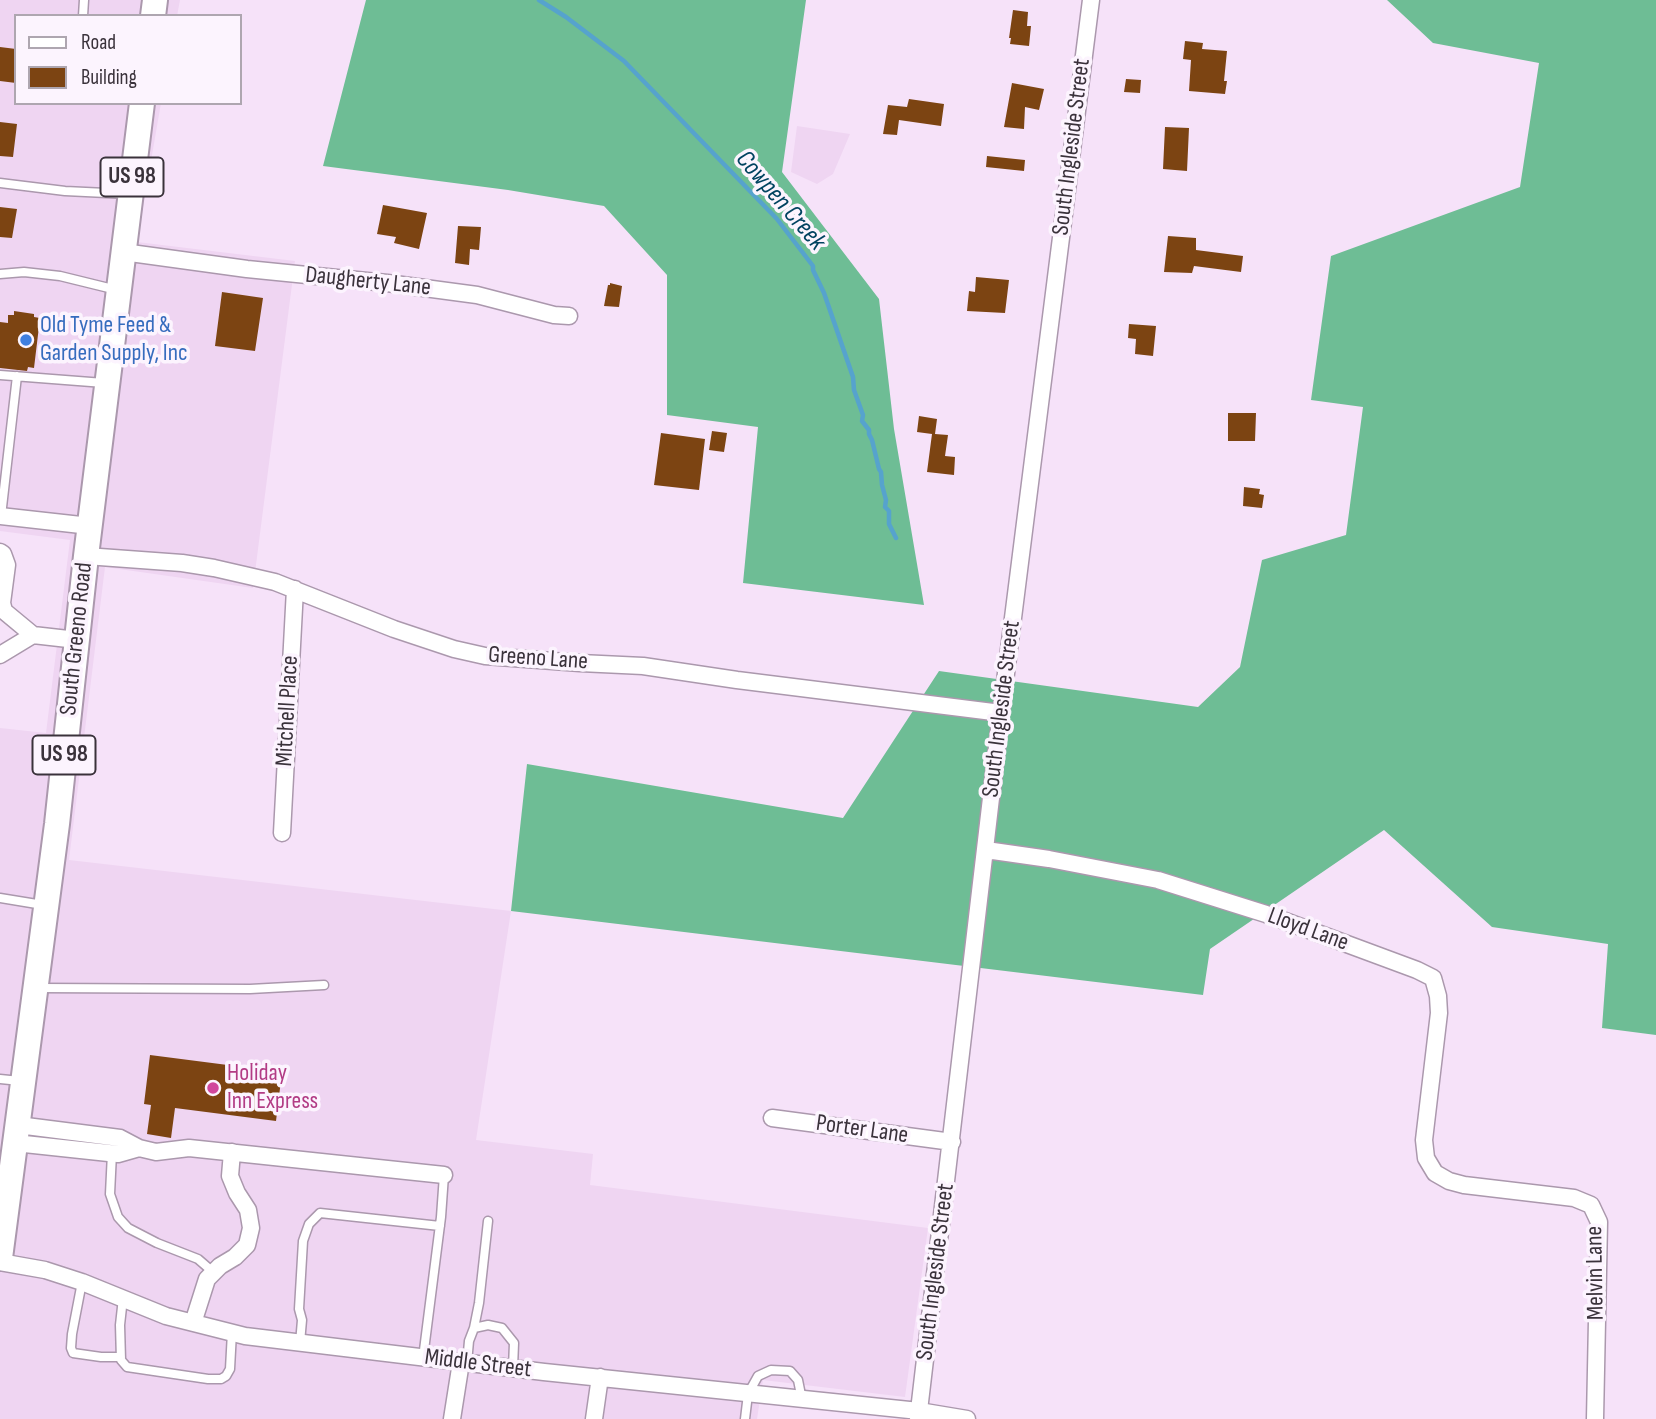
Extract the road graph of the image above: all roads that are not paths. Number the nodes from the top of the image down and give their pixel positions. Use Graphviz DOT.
graph roads {
  1 [pos="1091,0"];
  2 [pos="142,105"];
  3 [pos="0,183"];
  4 [pos="130,194"];
  5 [pos="123,252"];
  6 [pos="0,274"];
  7 [pos="118,290"];
  8 [pos="569,316"];
  9 [pos="0,375"];
  10 [pos="17,376"];
  11 [pos="107,383"];
  12 [pos="2,474"];
  13 [pos="0,516"];
  14 [pos="90,526"];
  15 [pos="0,552"];
  16 [pos="86,556"];
  17 [pos="295,589"];
  18 [pos="2,614"];
  19 [pos="33,635"];
  20 [pos="77,640"];
  21 [pos="0,655"];
  22 [pos="1002,713"];
  23 [pos="282,833"];
  24 [pos="986,850"];
  25 [pos="0,898"];
  26 [pos="46,905"];
  27 [pos="324,985"];
  28 [pos="35,988"];
  29 [pos="12,1080"];
  30 [pos="772,1118"];
  31 [pos="16,1134"];
  32 [pos="952,1142"];
  33 [pos="139,1148"];
  34 [pos="232,1152"];
  35 [pos="112,1153"];
  36 [pos="1435,1173"];
  37 [pos="444,1175"];
  38 [pos="488,1222"];
  39 [pos="440,1226"];
  40 [pos="0,1260"];
  41 [pos="214,1272"];
  42 [pos="82,1282"];
  43 [pos="123,1298"];
  44 [pos="193,1323"];
  45 [pos="474,1328"];
  46 [pos="232,1332"];
  47 [pos="300,1343"];
  48 [pos="121,1357"];
  49 [pos="424,1358"];
  50 [pos="464,1362"];
  51 [pos="513,1368"];
  52 [pos="600,1377"];
  53 [pos="748,1394"];
  54 [pos="802,1400"];
  55 [pos="918,1415"];
  56 [pos="452,1419"];
  57 [pos="594,1419"];
  58 [pos="745,1419"];
  59 [pos="967,1419"];
  60 [pos="1595,1419"];
  1 -- 22 [label="street, South Ingleside Street"];
  2 -- 4 [label="main road, South Greeno Road / US 98"];
  3 -- 4 [label="lane"];
  4 -- 5 [label="main road, South Greeno Road / US 98"];
  5 -- 7 [label="main road, South Greeno Road / US 98"];
  5 -- 8 [label="street, Daugherty Lane"];
  6 -- 7 [label="lane"];
  7 -- 11 [label="main road, South Greeno Road / US 98"];
  9 -- 10 [label="lane"];
  10 -- 11 [label="lane"];
  10 -- 12 [label="lane"];
  11 -- 14 [label="main road, South Greeno Road / US 98"];
  12 -- 13 [label="lane"];
  13 -- 14 [label="street"];
  14 -- 16 [label="main road, South Greeno Road / US 98"];
  15 -- 18 [label="street"];
  16 -- 17 [label="street, Greeno Lane"];
  16 -- 20 [label="main road, South Greeno Road / US 98"];
  17 -- 22 [label="street, Greeno Lane"];
  17 -- 23 [label="street, Mitchell Place"];
  18 -- 19 [label="street"];
  19 -- 20 [label="street"];
  19 -- 21 [label="street"];
  20 -- 26 [label="main road, South Greeno Road / US 98"];
  22 -- 24 [label="street, South Ingleside Street"];
  24 -- 32 [label="street, South Ingleside Street"];
  24 -- 36 [label="street, Lloyd Lane"];
  25 -- 26 [label="lane"];
  26 -- 28 [label="main road, South Greeno Road / US 98"];
  27 -- 28 [label="lane"];
  28 -- 29 [label="main road, South Greeno Road / US 98"];
  29 -- 31 [label="main road, South Greeno Road / US 98"];
  30 -- 32 [label="street, Porter Lane"];
  31 -- 33 [label="street"];
  31 -- 35 [label="street"];
  31 -- 40 [label="main road, South Greeno Road / US 98"];
  32 -- 55 [label="street, South Ingleside Street"];
  33 -- 34 [label="street"];
  33 -- 35 [label="street"];
  34 -- 37 [label="street"];
  34 -- 41 [label="street"];
  35 -- 41 [label="lane"];
  36 -- 60 [label="street, Melvin Lane"];
  37 -- 39 [label="lane"];
  38 -- 45 [label="lane"];
  39 -- 47 [label="lane"];
  39 -- 49 [label="lane"];
  40 -- 42 [label="street, Middle Street"];
  41 -- 44 [label="street"];
  42 -- 43 [label="street, Middle Street"];
  42 -- 48 [label="lane"];
  43 -- 44 [label="street, Middle Street"];
  43 -- 48 [label="lane"];
  44 -- 46 [label="street, Middle Street"];
  45 -- 50 [label="lane"];
  45 -- 51 [label="lane"];
  46 -- 47 [label="street, Middle Street"];
  46 -- 48 [label="lane"];
  47 -- 49 [label="street, Middle Street"];
  49 -- 50 [label="street, Middle Street"];
  50 -- 51 [label="street, Middle Street"];
  50 -- 56 [label="street"];
  51 -- 52 [label="street, Middle Street"];
  52 -- 53 [label="street, Middle Street"];
  52 -- 57 [label="street"];
  53 -- 54 [label="street, Middle Street"];
  53 -- 54 [label="lane"];
  53 -- 58 [label="lane"];
  54 -- 55 [label="street, Middle Street"];
  55 -- 59 [label="street, Middle Street"];
}
